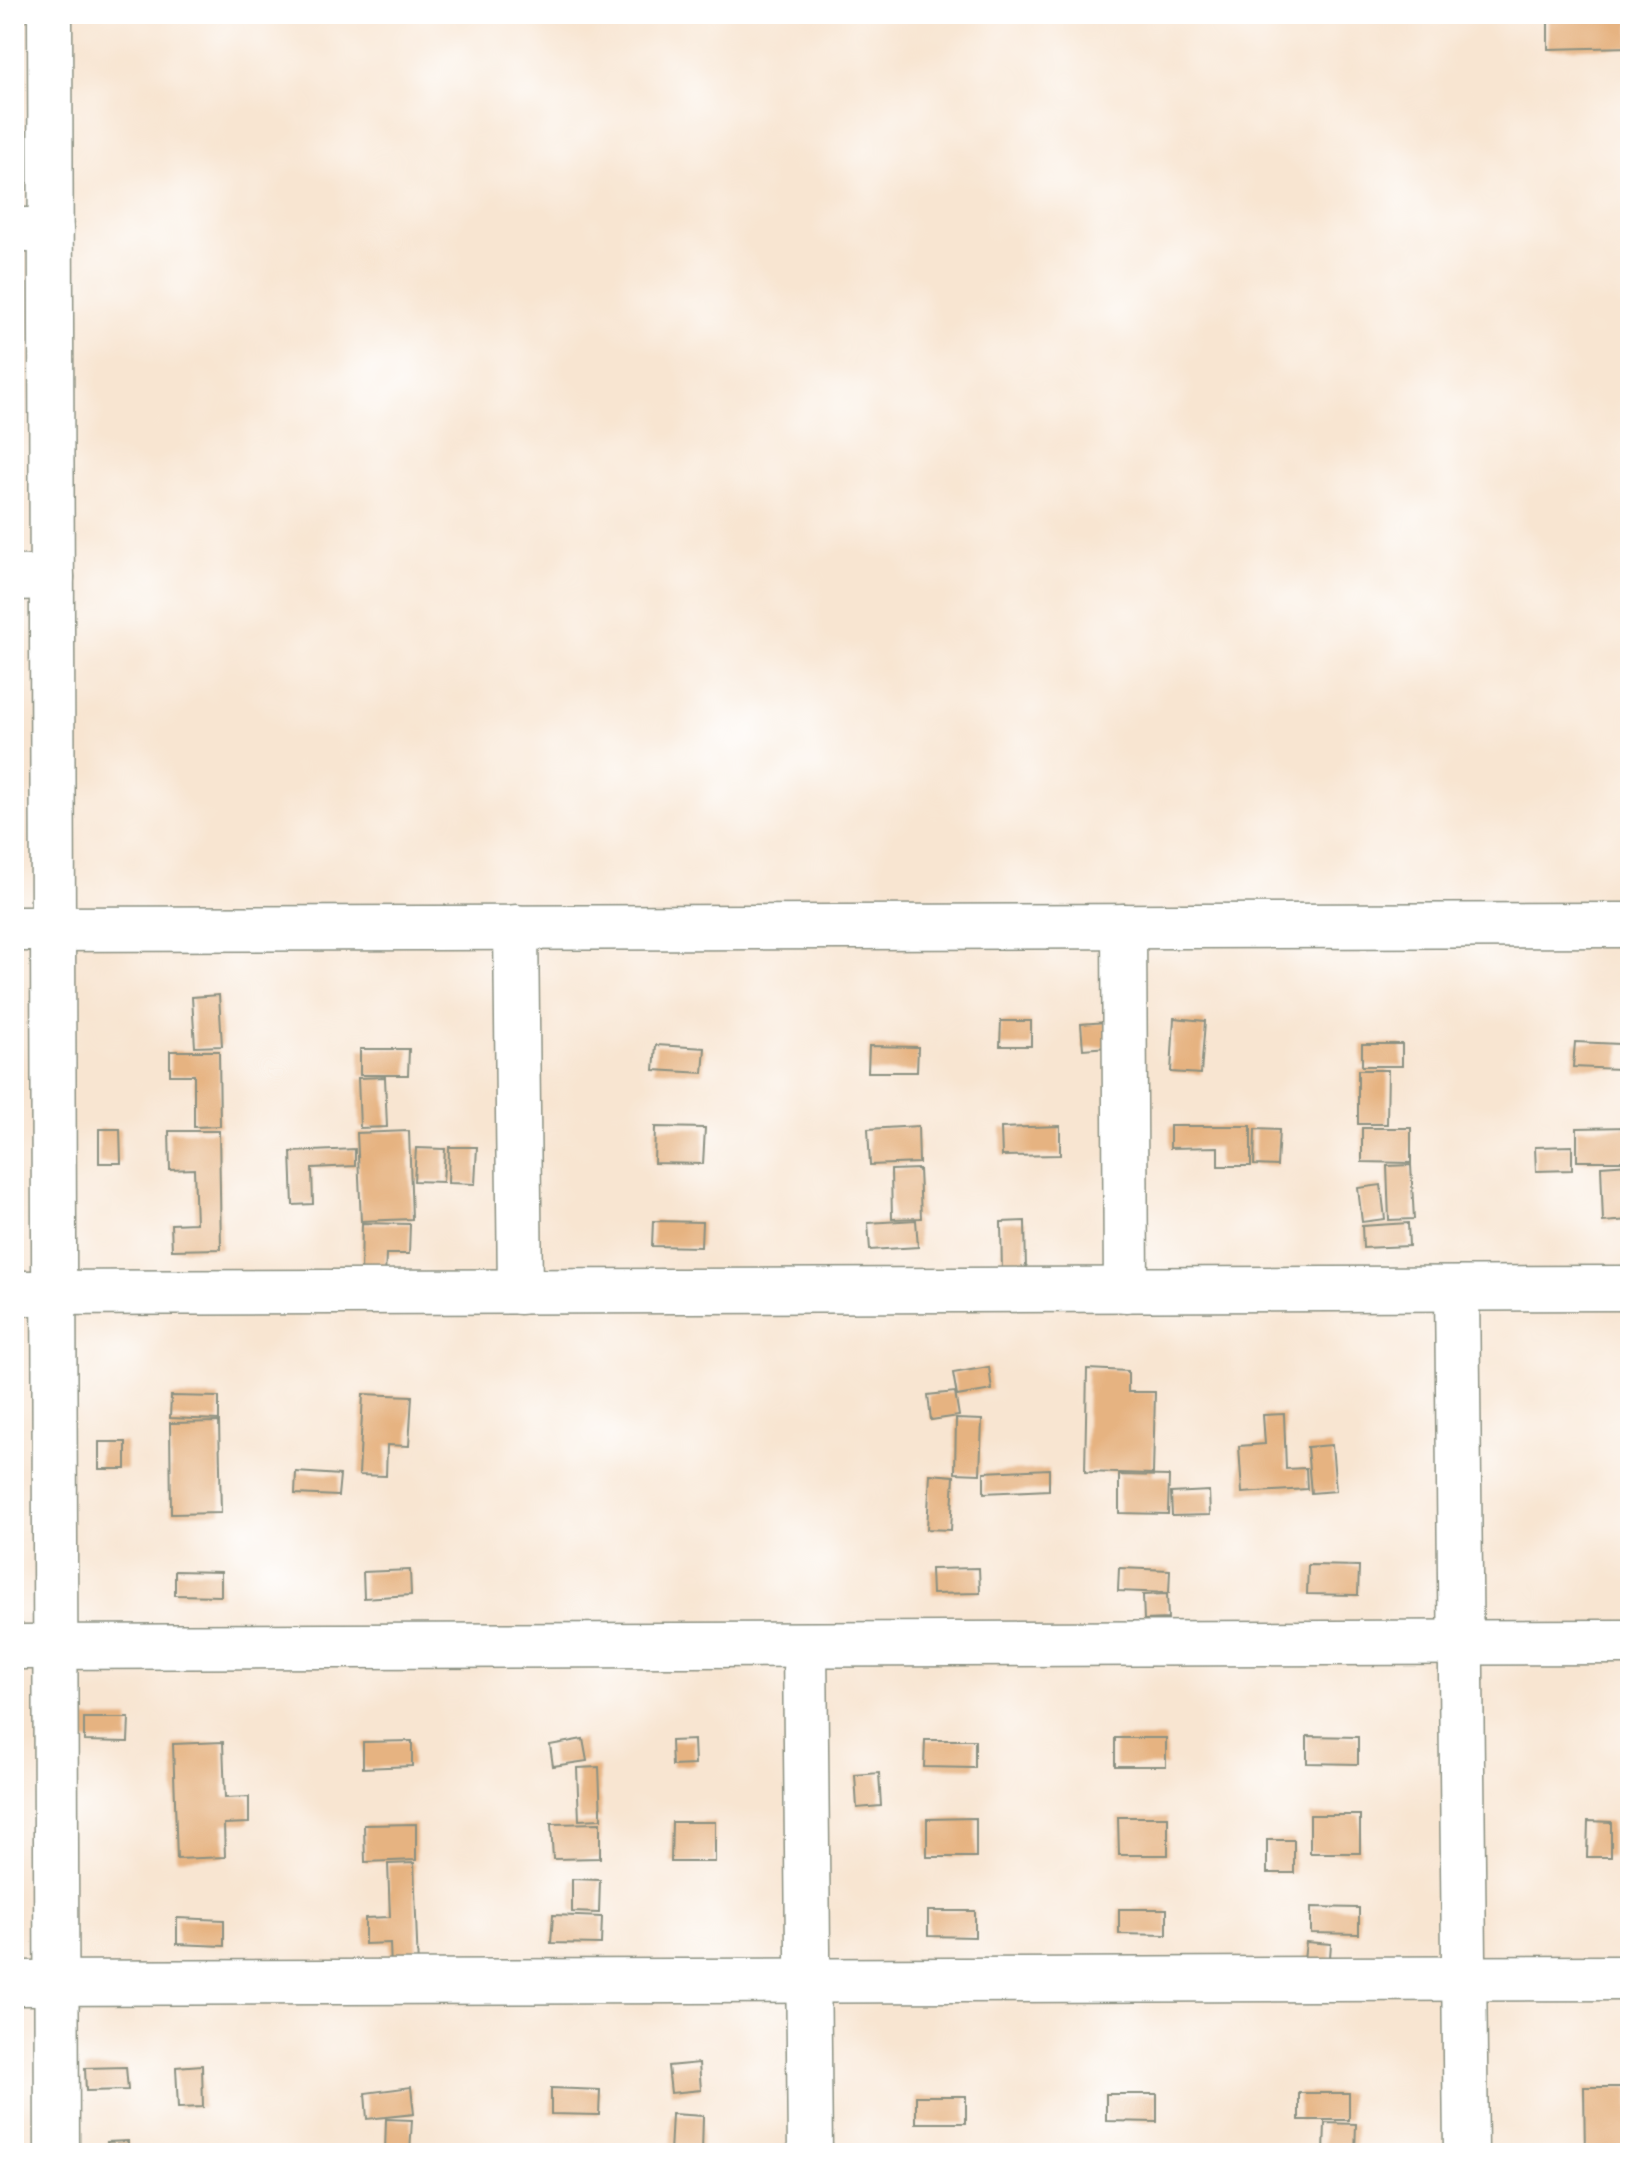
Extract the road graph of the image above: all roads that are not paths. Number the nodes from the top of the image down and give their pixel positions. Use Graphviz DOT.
graph roads {
  1 [pos="50,14"];
  2 [pos="33,230"];
  3 [pos="33,578"];
  4 [pos="1630,925"];
  5 [pos="1124,926"];
  6 [pos="516,927"];
  7 [pos="34,929"];
  8 [pos="1630,1288"];
  9 [pos="1457,1289"];
  10 [pos="1126,1290"];
  11 [pos="520,1292"];
  12 [pos="34,1293"];
  13 [pos="1630,1642"];
  14 [pos="1461,1643"];
  15 [pos="805,1645"];
  16 [pos="35,1647"];
  17 [pos="1465,1978"];
  18 [pos="1630,1978"];
  19 [pos="809,1981"];
  20 [pos="14,1983"];
  21 [pos="57,1983"];
  22 [pos="57,2153"];
  23 [pos="810,2153"];
  24 [pos="1466,2153"];
  1 -- 2 [label="street"];
  2 -- 3 [label="street"];
  3 -- 7 [label="street"];
  4 -- 5 [label="street"];
  5 -- 6 [label="street"];
  5 -- 10 [label="street"];
  6 -- 7 [label="street"];
  6 -- 11 [label="street"];
  7 -- 12 [label="street"];
  8 -- 9 [label="street"];
  9 -- 10 [label="street"];
  9 -- 14 [label="street"];
  10 -- 11 [label="street"];
  11 -- 12 [label="street"];
  12 -- 16 [label="street"];
  13 -- 14 [label="street"];
  14 -- 15 [label="street"];
  14 -- 17 [label="street"];
  15 -- 16 [label="street"];
  15 -- 19 [label="street"];
  16 -- 21 [label="street"];
  17 -- 18 [label="street"];
  17 -- 19 [label="street"];
  17 -- 24 [label="street"];
  19 -- 21 [label="street"];
  19 -- 23 [label="street"];
  20 -- 21 [label="street"];
  21 -- 22 [label="street"];
}
